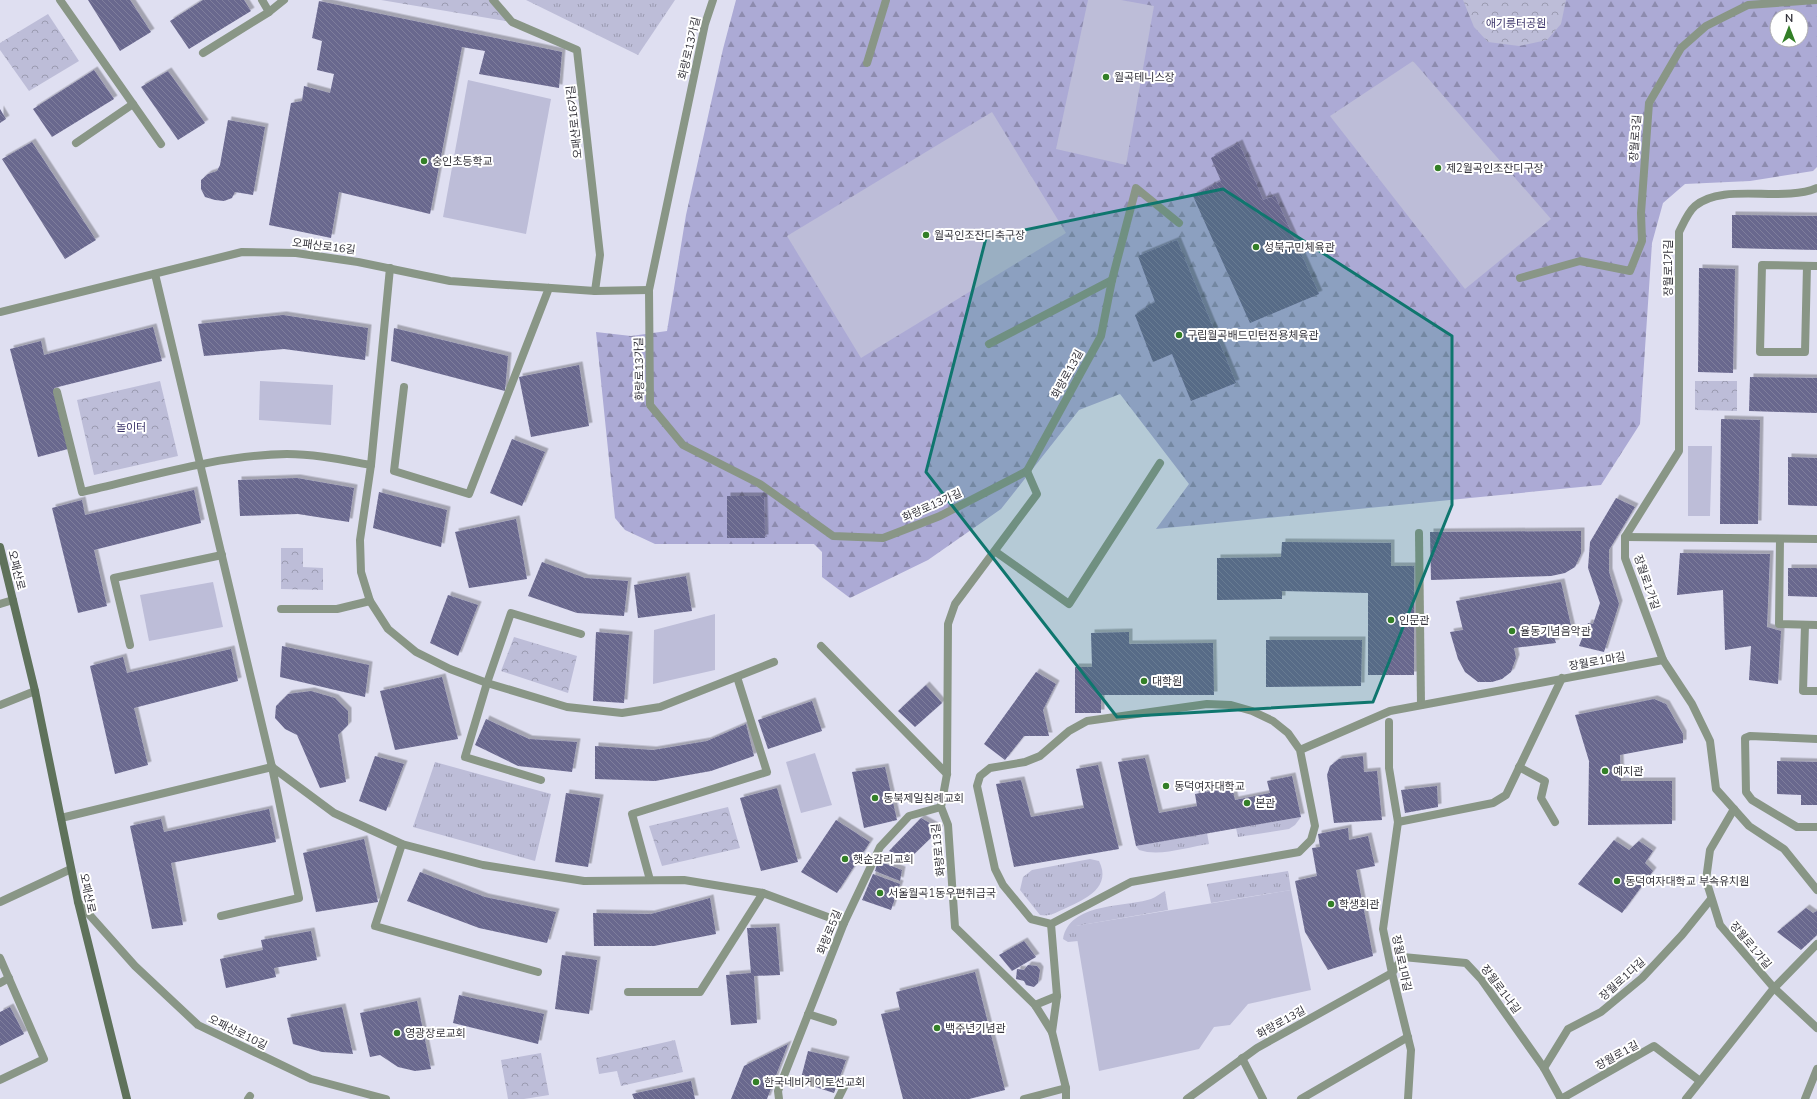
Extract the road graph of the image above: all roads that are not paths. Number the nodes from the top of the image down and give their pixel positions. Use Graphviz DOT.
graph roads {
  1 [pos="60,0"];
  2 [pos="262,0"];
  3 [pos="284,0"];
  4 [pos="493,0"];
  5 [pos="713,0"];
  6 [pos="886,0"];
  7 [pos="1816,0"];
  8 [pos="269,12"];
  9 [pos="203,53"];
  10 [pos="867,63"];
  11 [pos="133,104"];
  12 [pos="76,143"];
  13 [pos="161,144"];
  14 [pos="1817,188"];
  15 [pos="1179,224"];
  16 [pos="1807,266"];
  17 [pos="1817,266"];
  18 [pos="390,268"];
  19 [pos="155,274"];
  20 [pos="1520,278"];
  21 [pos="1112,280"];
  22 [pos="549,288"];
  23 [pos="649,290"];
  24 [pos="595,291"];
  25 [pos="0,312"];
  26 [pos="989,344"];
  27 [pos="404,387"];
  28 [pos="57,392"];
  29 [pos="1160,463"];
  30 [pos="200,465"];
  31 [pos="371,465"];
  32 [pos="1027,471"];
  33 [pos="1419,533"];
  34 [pos="1625,537"];
  35 [pos="1780,539"];
  36 [pos="1817,539"];
  37 [pos="0,547"];
  38 [pos="996,552"];
  39 [pos="222,556"];
  40 [pos="13,600"];
  41 [pos="370,601"];
  42 [pos="0,604"];
  43 [pos="281,609"];
  44 [pos="1805,625"];
  45 [pos="1817,625"];
  46 [pos="581,634"];
  47 [pos="130,645"];
  48 [pos="821,646"];
  49 [pos="1663,660"];
  50 [pos="774,662"];
  51 [pos="737,677"];
  52 [pos="1562,678"];
  53 [pos="486,683"];
  54 [pos="36,691"];
  55 [pos="1817,691"];
  56 [pos="0,705"];
  57 [pos="1421,705"];
  58 [pos="1390,711"];
  59 [pos="1817,739"];
  60 [pos="1300,750"];
  61 [pos="272,767"];
  62 [pos="1519,767"];
  63 [pos="947,774"];
  64 [pos="541,780"];
  65 [pos="941,806"];
  66 [pos="1734,809"];
  67 [pos="61,818"];
  68 [pos="1398,822"];
  69 [pos="1555,822"];
  70 [pos="1817,827"];
  71 [pos="402,844"];
  72 [pos="71,869"];
  73 [pos="650,880"];
  74 [pos="1817,890"];
  75 [pos="763,893"];
  76 [pos="1711,898"];
  77 [pos="0,902"];
  78 [pos="78,902"];
  79 [pos="221,916"];
  80 [pos="844,923"];
  81 [pos="1051,924"];
  82 [pos="1817,944"];
  83 [pos="0,958"];
  84 [pos="538,972"];
  85 [pos="1392,972"];
  86 [pos="9,978"];
  87 [pos="0,983"];
  88 [pos="1774,988"];
  89 [pos="628,992"];
  90 [pos="1058,996"];
  91 [pos="1035,1005"];
  92 [pos="808,1014"];
  93 [pos="833,1022"];
  94 [pos="1817,1028"];
  95 [pos="1052,1032"];
  96 [pos="1408,1037"];
  97 [pos="1242,1058"];
  98 [pos="1544,1068"];
  99 [pos="1817,1069"];
  100 [pos="0,1080"];
  101 [pos="1700,1081"];
  102 [pos="845,1085"];
  103 [pos="1066,1088"];
  104 [pos="1190,1098"];
  105 [pos="127,1099"];
  106 [pos="386,1099"];
  107 [pos="779,1099"];
  108 [pos="838,1099"];
  109 [pos="1024,1099"];
  110 [pos="1066,1099"];
  111 [pos="1263,1099"];
  112 [pos="1301,1099"];
  113 [pos="1408,1099"];
  114 [pos="1561,1099"];
  115 [pos="1686,1099"];
  116 [pos="1805,1099"];
  1 -- 11 [label="street"];
  2 -- 8 [label="street"];
  3 -- 8 [label="street"];
  4 -- 24 [label="street, 오패산로16가길"];
  5 -- 23 [label="street, 화랑로13가길"];
  6 -- 10 [label="street"];
  7 -- 20 [label="street, 장월로3길"];
  8 -- 9 [label="street"];
  11 -- 12 [label="street"];
  11 -- 13 [label="street"];
  14 -- 34 [label="street, 장월로1가길"];
  15 -- 21 [label="street, 화랑로13길"];
  16 -- 16 [label="street"];
  16 -- 17 [label="street"];
  18 -- 19 [label="street, 오패산로16길"];
  18 -- 22 [label="street, 오패산로16길"];
  18 -- 31 [label="street"];
  19 -- 25 [label="street, 오패산로16길"];
  19 -- 30 [label="street"];
  21 -- 26 [label="street"];
  21 -- 32 [label="street, 화랑로13길"];
  22 -- 24 [label="street, 오패산로16길"];
  22 -- 27 [label="street"];
  23 -- 24 [label="street, 오패산로16길"];
  23 -- 32 [label="street, 화랑로13가길"];
  28 -- 30 [label="street"];
  29 -- 38 [label="street"];
  30 -- 31 [label="street"];
  30 -- 39 [label="street"];
  31 -- 41 [label="street"];
  32 -- 38 [label="street, 화랑로13길"];
  33 -- 57 [label="street"];
  34 -- 35 [label="street"];
  34 -- 49 [label="street, 장월로1가길"];
  35 -- 36 [label="street"];
  35 -- 44 [label="street"];
  37 -- 40 [label="main road, 오패산로"];
  38 -- 63 [label="street, 화랑로13길"];
  39 -- 47 [label="street"];
  39 -- 61 [label="street"];
  40 -- 42 [label="street"];
  40 -- 54 [label="main road, 오패산로"];
  41 -- 43 [label="street"];
  41 -- 53 [label="street"];
  44 -- 45 [label="street"];
  44 -- 55 [label="street"];
  46 -- 53 [label="street"];
  48 -- 63 [label="street"];
  49 -- 52 [label="street, 장월로1마길"];
  49 -- 66 [label="street, 장월로1가길"];
  50 -- 51 [label="street"];
  51 -- 53 [label="street"];
  51 -- 73 [label="street"];
  52 -- 57 [label="street"];
  52 -- 62 [label="street, 장월로1마길"];
  53 -- 64 [label="street"];
  54 -- 56 [label="street"];
  54 -- 67 [label="main road, 오패산로"];
  57 -- 58 [label="street"];
  58 -- 60 [label="street"];
  58 -- 68 [label="street, 장월로1마길"];
  59 -- 70 [label="street"];
  60 -- 81 [label="street"];
  60 -- 81 [label="street"];
  61 -- 67 [label="street"];
  61 -- 71 [label="street"];
  61 -- 79 [label="street"];
  62 -- 68 [label="street, 장월로1마길"];
  62 -- 69 [label="street"];
  63 -- 65 [label="street, 화랑로13길"];
  65 -- 80 [label="street, 화랑로5길"];
  65 -- 91 [label="street, 화랑로13길"];
  66 -- 74 [label="street"];
  66 -- 76 [label="street, 장월로1가길"];
  67 -- 72 [label="main road, 오패산로"];
  68 -- 85 [label="street, 장월로1마길"];
  71 -- 73 [label="street"];
  71 -- 84 [label="street"];
  72 -- 77 [label="street"];
  72 -- 78 [label="main road, 오패산로"];
  73 -- 75 [label="street"];
  75 -- 80 [label="street"];
  75 -- 89 [label="street"];
  76 -- 88 [label="street, 장월로1가길"];
  76 -- 98 [label="street, 장월로1다길"];
  78 -- 105 [label="main road, 오패산로"];
  78 -- 106 [label="street, 오패산로10길"];
  80 -- 92 [label="street, 화랑로5길"];
  81 -- 90 [label="street"];
  82 -- 88 [label="street"];
  83 -- 86 [label="street"];
  85 -- 96 [label="street, 장월로1마길"];
  85 -- 97 [label="street, 화랑로13길"];
  85 -- 98 [label="street, 장월로1나길"];
  86 -- 87 [label="street"];
  86 -- 100 [label="street"];
  88 -- 94 [label="street"];
  88 -- 101 [label="street"];
  90 -- 91 [label="street"];
  90 -- 95 [label="street"];
  91 -- 95 [label="street, 화랑로13길"];
  92 -- 93 [label="street"];
  92 -- 107 [label="street, 화랑로5길"];
  95 -- 103 [label="street, 화랑로13길"];
  96 -- 112 [label="street"];
  96 -- 113 [label="street, 장월로1마길"];
  97 -- 104 [label="street, 화랑로13길"];
  97 -- 111 [label="street"];
  98 -- 114 [label="street, 장월로1나길"];
  99 -- 116 [label="street"];
  101 -- 114 [label="street, 장월로1길"];
  101 -- 115 [label="street"];
  102 -- 108 [label="street"];
  103 -- 109 [label="street"];
  103 -- 110 [label="street, 화랑로13길"];
}
